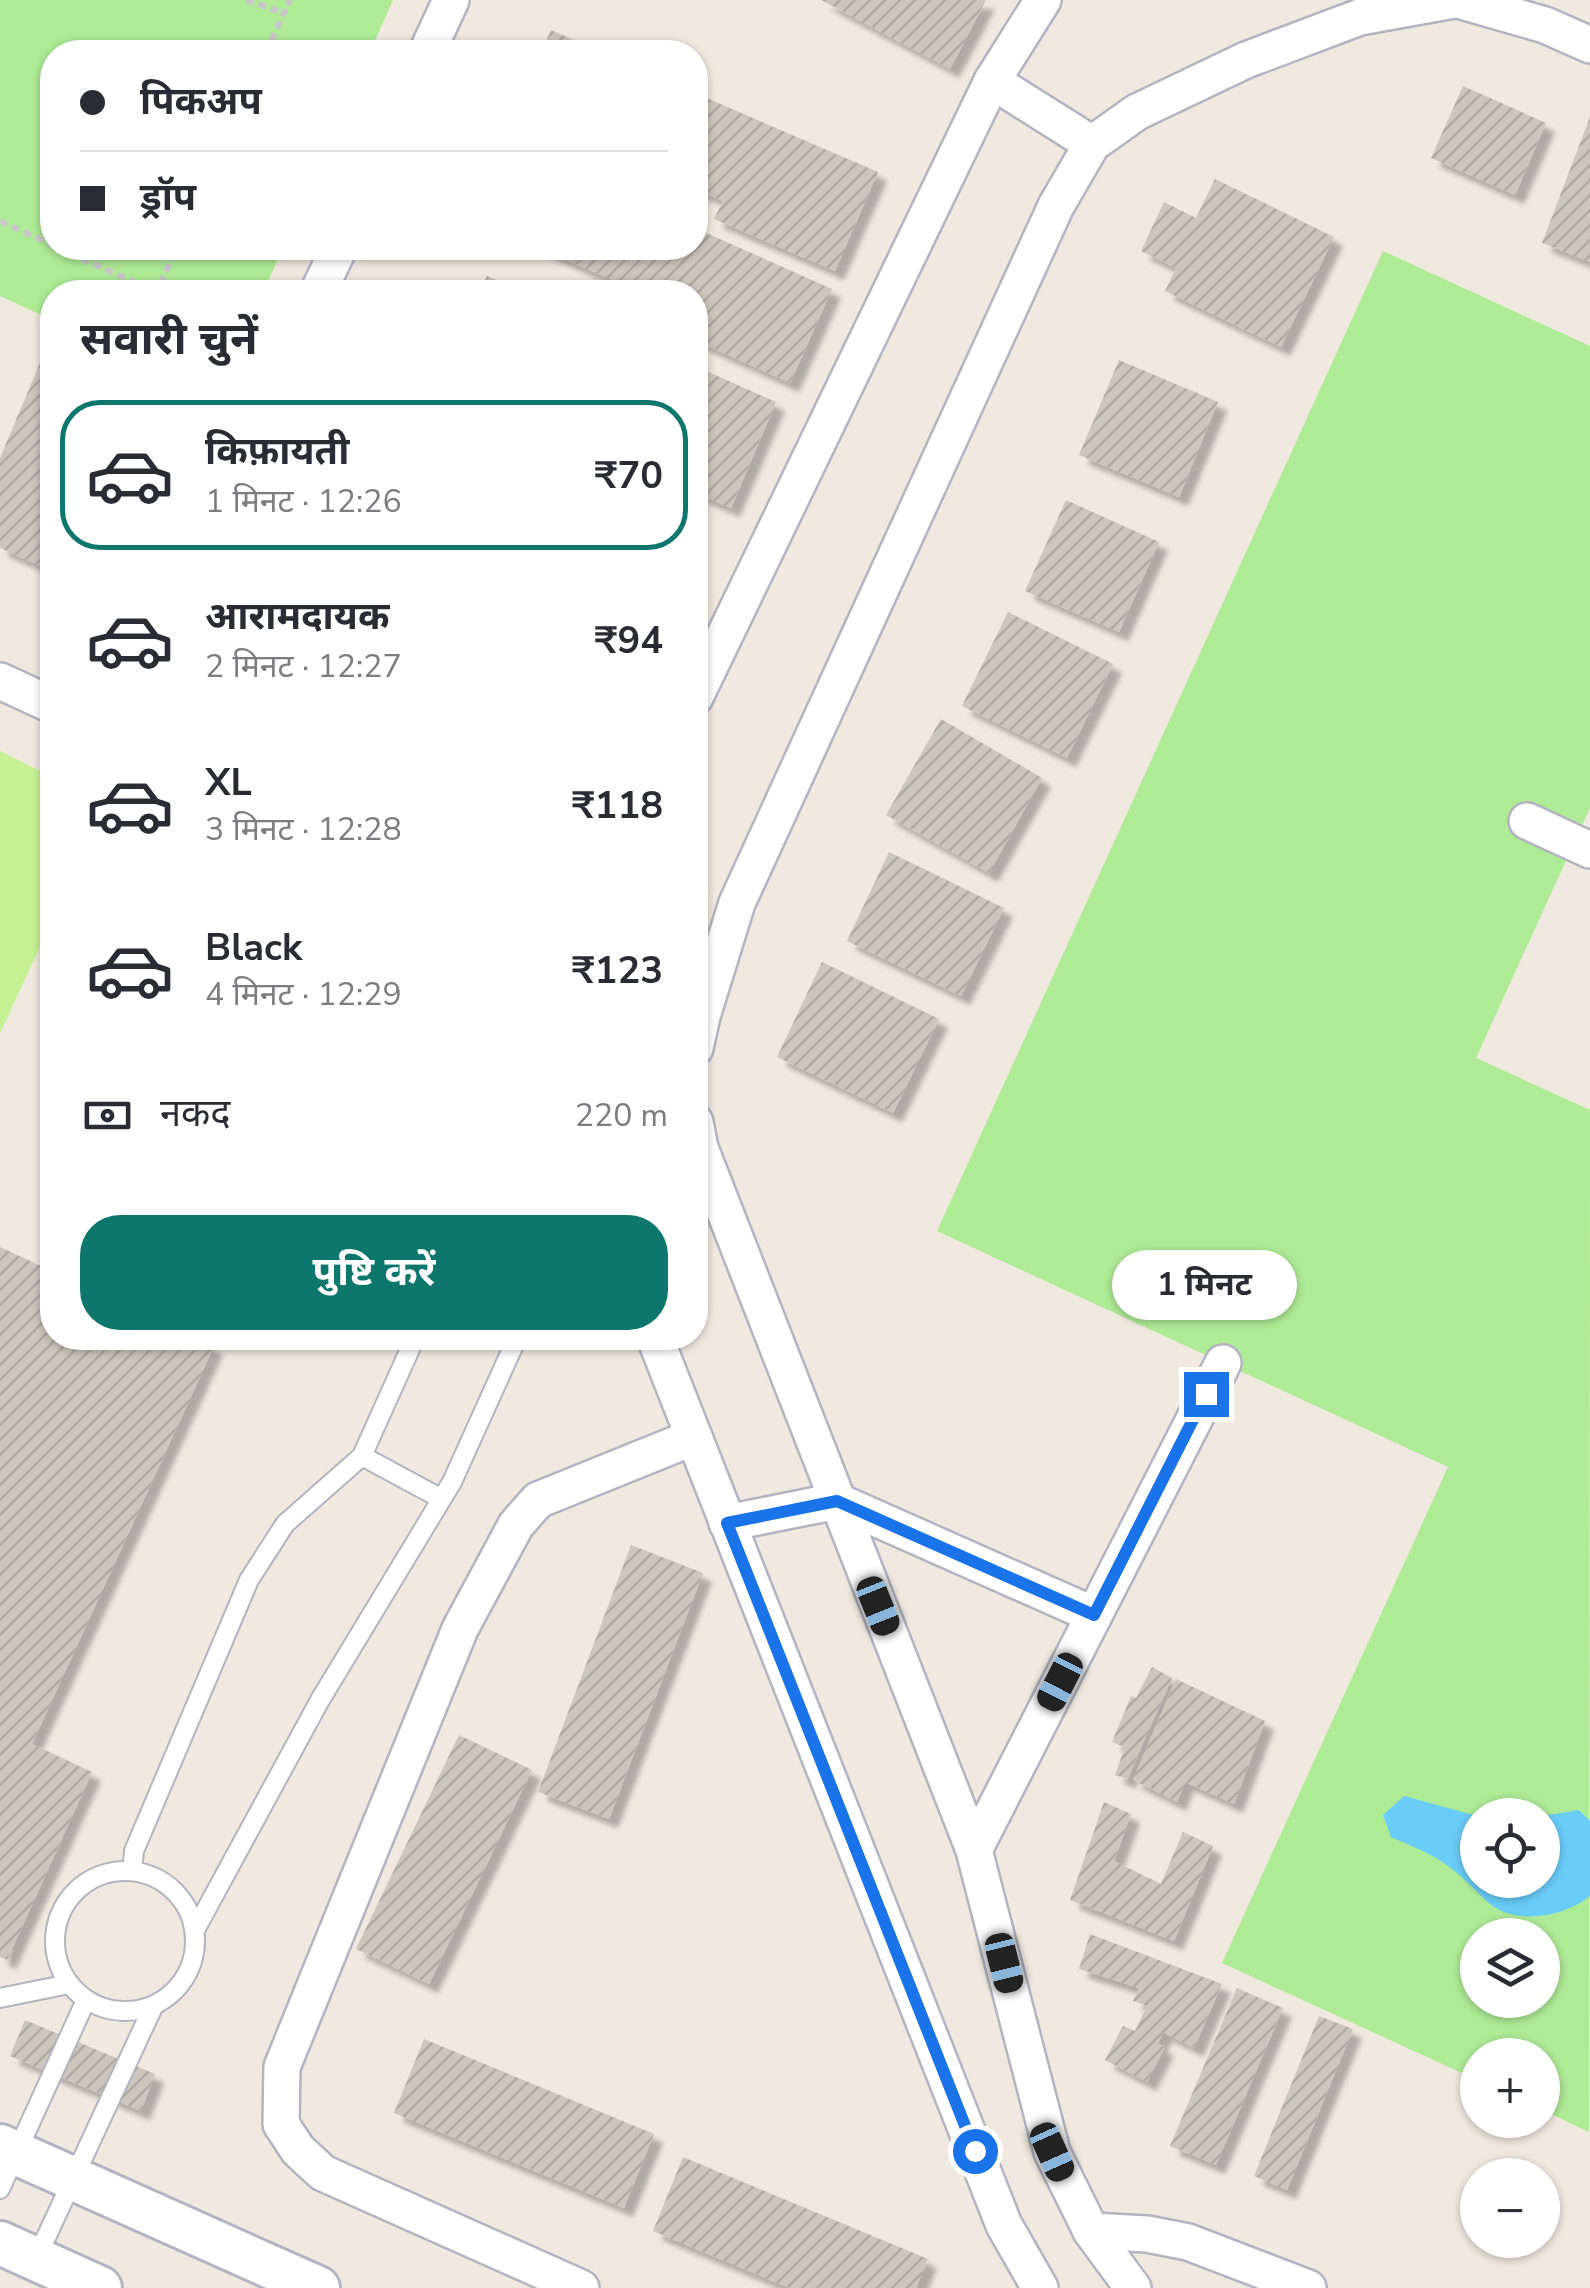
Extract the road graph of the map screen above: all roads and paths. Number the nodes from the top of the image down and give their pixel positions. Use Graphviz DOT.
graph roads {
  1 [pos="246,0"];
  2 [pos="290,0"];
  3 [pos="451,0"];
  4 [pos="1044,0"];
  5 [pos="1456,0"];
  6 [pos="284,13"];
  7 [pos="272,40"];
  8 [pos="433,40"];
  9 [pos="1590,45"];
  10 [pos="992,81"];
  11 [pos="1092,144"];
  12 [pos="0,221"];
  13 [pos="40,239"];
  14 [pos="86,260"];
  15 [pos="130,280"];
  16 [pos="708,670"];
  17 [pos="0,681"];
  18 [pos="40,699"];
  19 [pos="1527,822"];
  20 [pos="1590,850"];
  21 [pos="708,994"];
  22 [pos="708,1169"];
  23 [pos="409,1350"];
  24 [pos="512,1350"];
  25 [pos="660,1350"];
  26 [pos="1223,1363"];
  27 [pos="694,1437"];
  28 [pos="362,1456"];
  29 [pos="440,1498"];
  30 [pos="837,1501"];
  31 [pos="727,1523"];
  32 [pos="1094,1615"];
  33 [pos="974,1850"];
  34 [pos="132,1870"];
  35 [pos="196,1930"];
  36 [pos="69,1984"];
  37 [pos="0,1998"];
  38 [pos="86,2000"];
  39 [pos="153,2007"];
  40 [pos="6,2163"];
  41 [pos="72,2178"];
  42 [pos="1092,2231"];
  43 [pos="18,2251"];
  44 [pos="100,2288"];
  45 [pos="318,2288"];
  46 [pos="581,2288"];
  47 [pos="1040,2288"];
  48 [pos="1134,2288"];
  49 [pos="1308,2288"];
  1 -- 6 [label="path"];
  2 -- 6 [label="path"];
  3 -- 8 [label="street"];
  4 -- 10 [label="street"];
  5 -- 9 [label="street"];
  5 -- 11 [label="street"];
  6 -- 7 [label="path"];
  10 -- 11 [label="street"];
  10 -- 16 [label="street"];
  11 -- 21 [label="street"];
  12 -- 13 [label="path"];
  14 -- 15 [label="path"];
  17 -- 18 [label="street"];
  19 -- 20 [label="street"];
  22 -- 30 [label="street"];
  23 -- 28 [label="lane"];
  24 -- 29 [label="lane"];
  25 -- 27 [label="street"];
  26 -- 32 [label="street"];
  27 -- 31 [label="street"];
  27 -- 46 [label="street"];
  28 -- 29 [label="lane"];
  28 -- 34 [label="lane"];
  29 -- 35 [label="lane"];
  30 -- 31 [label="street"];
  30 -- 32 [label="street"];
  30 -- 33 [label="street"];
  31 -- 47 [label="street"];
  32 -- 33 [label="street"];
  33 -- 42 [label="street"];
  34 -- 35 [label="lane"];
  34 -- 36 [label="lane"];
  35 -- 39 [label="lane"];
  36 -- 37 [label="lane"];
  36 -- 38 [label="lane"];
  38 -- 39 [label="lane"];
  38 -- 40 [label="lane"];
  39 -- 41 [label="lane"];
  40 -- 41 [label="street"];
  41 -- 43 [label="lane"];
  41 -- 45 [label="street"];
  42 -- 48 [label="street"];
  42 -- 49 [label="street"];
  43 -- 44 [label="street"];
}
